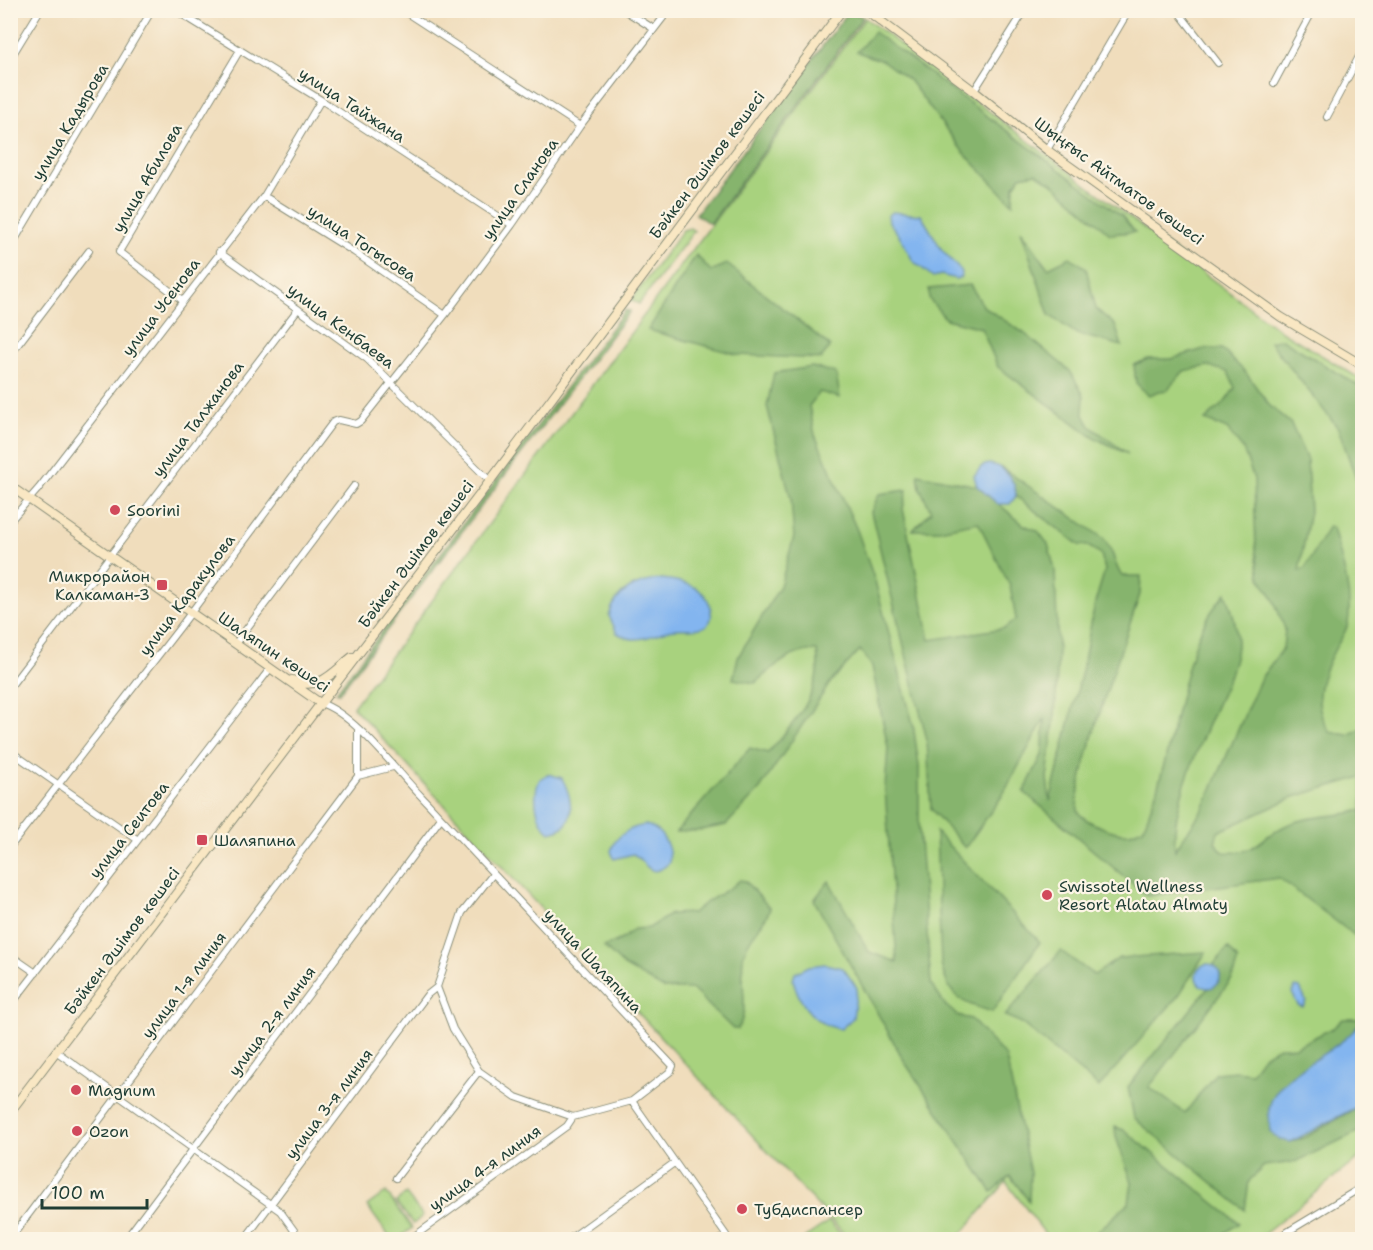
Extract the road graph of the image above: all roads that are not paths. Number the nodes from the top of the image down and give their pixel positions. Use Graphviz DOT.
graph roads {
  1 [pos="40,10"];
  2 [pos="152,10"];
  3 [pos="175,10"];
  4 [pos="402,10"];
  5 [pos="624,10"];
  6 [pos="669,10"];
  7 [pos="842,10"];
  8 [pos="866,10"];
  9 [pos="1025,10"];
  10 [pos="1130,10"];
  11 [pos="1177,10"];
  12 [pos="1313,10"];
  13 [pos="654,29"];
  14 [pos="240,50"];
  15 [pos="1362,51"];
  16 [pos="10,59"];
  17 [pos="1218,63"];
  18 [pos="1274,83"];
  19 [pos="974,91"];
  20 [pos="321,100"];
  21 [pos="1328,117"];
  22 [pos="580,126"];
  23 [pos="1047,150"];
  24 [pos="264,196"];
  25 [pos="512,225"];
  26 [pos="10,248"];
  27 [pos="89,251"];
  28 [pos="219,252"];
  29 [pos="182,300"];
  30 [pos="298,309"];
  31 [pos="445,315"];
  32 [pos="10,355"];
  33 [pos="1362,364"];
  34 [pos="393,382"];
  35 [pos="490,481"];
  36 [pos="10,486"];
  37 [pos="354,486"];
  38 [pos="29,500"];
  39 [pos="10,521"];
  40 [pos="111,557"];
  41 [pos="191,613"];
  42 [pos="235,644"];
  43 [pos="362,649"];
  44 [pos="269,670"];
  45 [pos="10,687"];
  46 [pos="320,703"];
  47 [pos="358,730"];
  48 [pos="10,750"];
  49 [pos="393,767"];
  50 [pos="358,776"];
  51 [pos="58,784"];
  52 [pos="441,818"];
  53 [pos="138,840"];
  54 [pos="10,847"];
  55 [pos="493,874"];
  56 [pos="10,955"];
  57 [pos="36,974"];
  58 [pos="437,987"];
  59 [pos="10,1006"];
  60 [pos="57,1052"];
  61 [pos="479,1071"];
  62 [pos="120,1094"];
  63 [pos="632,1101"];
  64 [pos="10,1113"];
  65 [pos="573,1117"];
  66 [pos="194,1148"];
  67 [pos="674,1163"];
  68 [pos="396,1178"];
  69 [pos="1362,1187"];
  70 [pos="271,1204"];
  71 [pos="10,1239"];
  72 [pos="125,1239"];
  73 [pos="244,1239"];
  74 [pos="301,1239"];
  75 [pos="409,1239"];
  76 [pos="568,1239"];
  77 [pos="720,1239"];
  78 [pos="1274,1239"];
  1 -- 16 [label="street"];
  2 -- 26 [label="street, улица Кадырова"];
  3 -- 14 [label="street, улица Тайжана"];
  4 -- 22 [label="street"];
  5 -- 13 [label="street"];
  6 -- 13 [label="street, улица Сланова"];
  7 -- 35 [label="main road, Бәйкен Әшімов көшесі"];
  8 -- 19 [label="main road, Шыңғыс Айтматов көшесі"];
  9 -- 19 [label="street"];
  10 -- 23 [label="street"];
  11 -- 17 [label="street"];
  12 -- 18 [label="street"];
  13 -- 22 [label="street, улица Сланова"];
  14 -- 20 [label="street, улица Тайжана"];
  14 -- 29 [label="street, улица Абилова"];
  15 -- 21 [label="street"];
  19 -- 23 [label="main road, Шыңғыс Айтматов көшесі"];
  20 -- 24 [label="street, улица Усенова"];
  20 -- 25 [label="street, улица Тайжана"];
  22 -- 25 [label="street, улица Сланова"];
  23 -- 33 [label="main road, Шыңғыс Айтматов көшесі"];
  24 -- 28 [label="street, улица Усенова"];
  24 -- 31 [label="street, улица Тогысова"];
  25 -- 31 [label="street, улица Сланова"];
  27 -- 32 [label="street"];
  28 -- 29 [label="street, улица Усенова"];
  28 -- 30 [label="street, улица Кенбаева"];
  29 -- 38 [label="street, улица Усенова"];
  30 -- 34 [label="street, улица Кенбаева"];
  30 -- 40 [label="street, улица Талжанова"];
  31 -- 34 [label="street, улица Сланова"];
  34 -- 35 [label="street, улица Кенбаева"];
  34 -- 41 [label="street, улица Каракулова"];
  35 -- 43 [label="main road, Бәйкен Әшімов көшесі"];
  36 -- 38 [label="main road, Шаляпин көшесі"];
  37 -- 42 [label="street"];
  38 -- 39 [label="street, улица Усенова"];
  38 -- 40 [label="main road, Шаляпин көшесі"];
  40 -- 41 [label="main road, Шаляпин көшесі"];
  40 -- 45 [label="street, улица Талжанова"];
  41 -- 42 [label="main road, Шаляпин көшесі"];
  41 -- 51 [label="street, улица Каракулова"];
  42 -- 44 [label="main road, Шаляпин көшесі"];
  43 -- 44 [label="main road"];
  43 -- 46 [label="main road, Бәйкен Әшімов көшесі"];
  44 -- 46 [label="main road, Шаляпин көшесі"];
  44 -- 53 [label="street, улица Сеитова"];
  46 -- 47 [label="street, Шаляпин көшесі"];
  46 -- 60 [label="main road, Бәйкен Әшімов көшесі"];
  47 -- 49 [label="street, Шаляпин көшесі"];
  47 -- 50 [label="street"];
  48 -- 51 [label="street"];
  49 -- 50 [label="street"];
  49 -- 52 [label="street, Шаляпин көшесі"];
  50 -- 62 [label="street, улица 1-я линия"];
  51 -- 53 [label="street"];
  51 -- 54 [label="street, улица Каракулова"];
  52 -- 55 [label="street, Шаляпин көшесі"];
  52 -- 66 [label="street, улица 2-я линия"];
  53 -- 57 [label="street, улица Сеитова"];
  55 -- 58 [label="street"];
  55 -- 63 [label="street, улица Шаляпина"];
  56 -- 57 [label="street"];
  57 -- 59 [label="street, улица Сеитова"];
  58 -- 61 [label="street"];
  58 -- 70 [label="street, улица 3-я линия"];
  60 -- 62 [label="street"];
  60 -- 64 [label="main road, Бәйкен Әшімов көшесі"];
  61 -- 65 [label="street"];
  61 -- 68 [label="street"];
  62 -- 66 [label="street"];
  62 -- 71 [label="street, улица 1-я линия"];
  63 -- 65 [label="street"];
  63 -- 67 [label="street"];
  65 -- 75 [label="street, улица 4-я линия"];
  66 -- 70 [label="street"];
  66 -- 72 [label="street, улица 2-я линия"];
  67 -- 76 [label="street"];
  67 -- 77 [label="street"];
  69 -- 78 [label="street"];
  70 -- 73 [label="street, улица 3-я линия"];
  70 -- 74 [label="street"];
}
